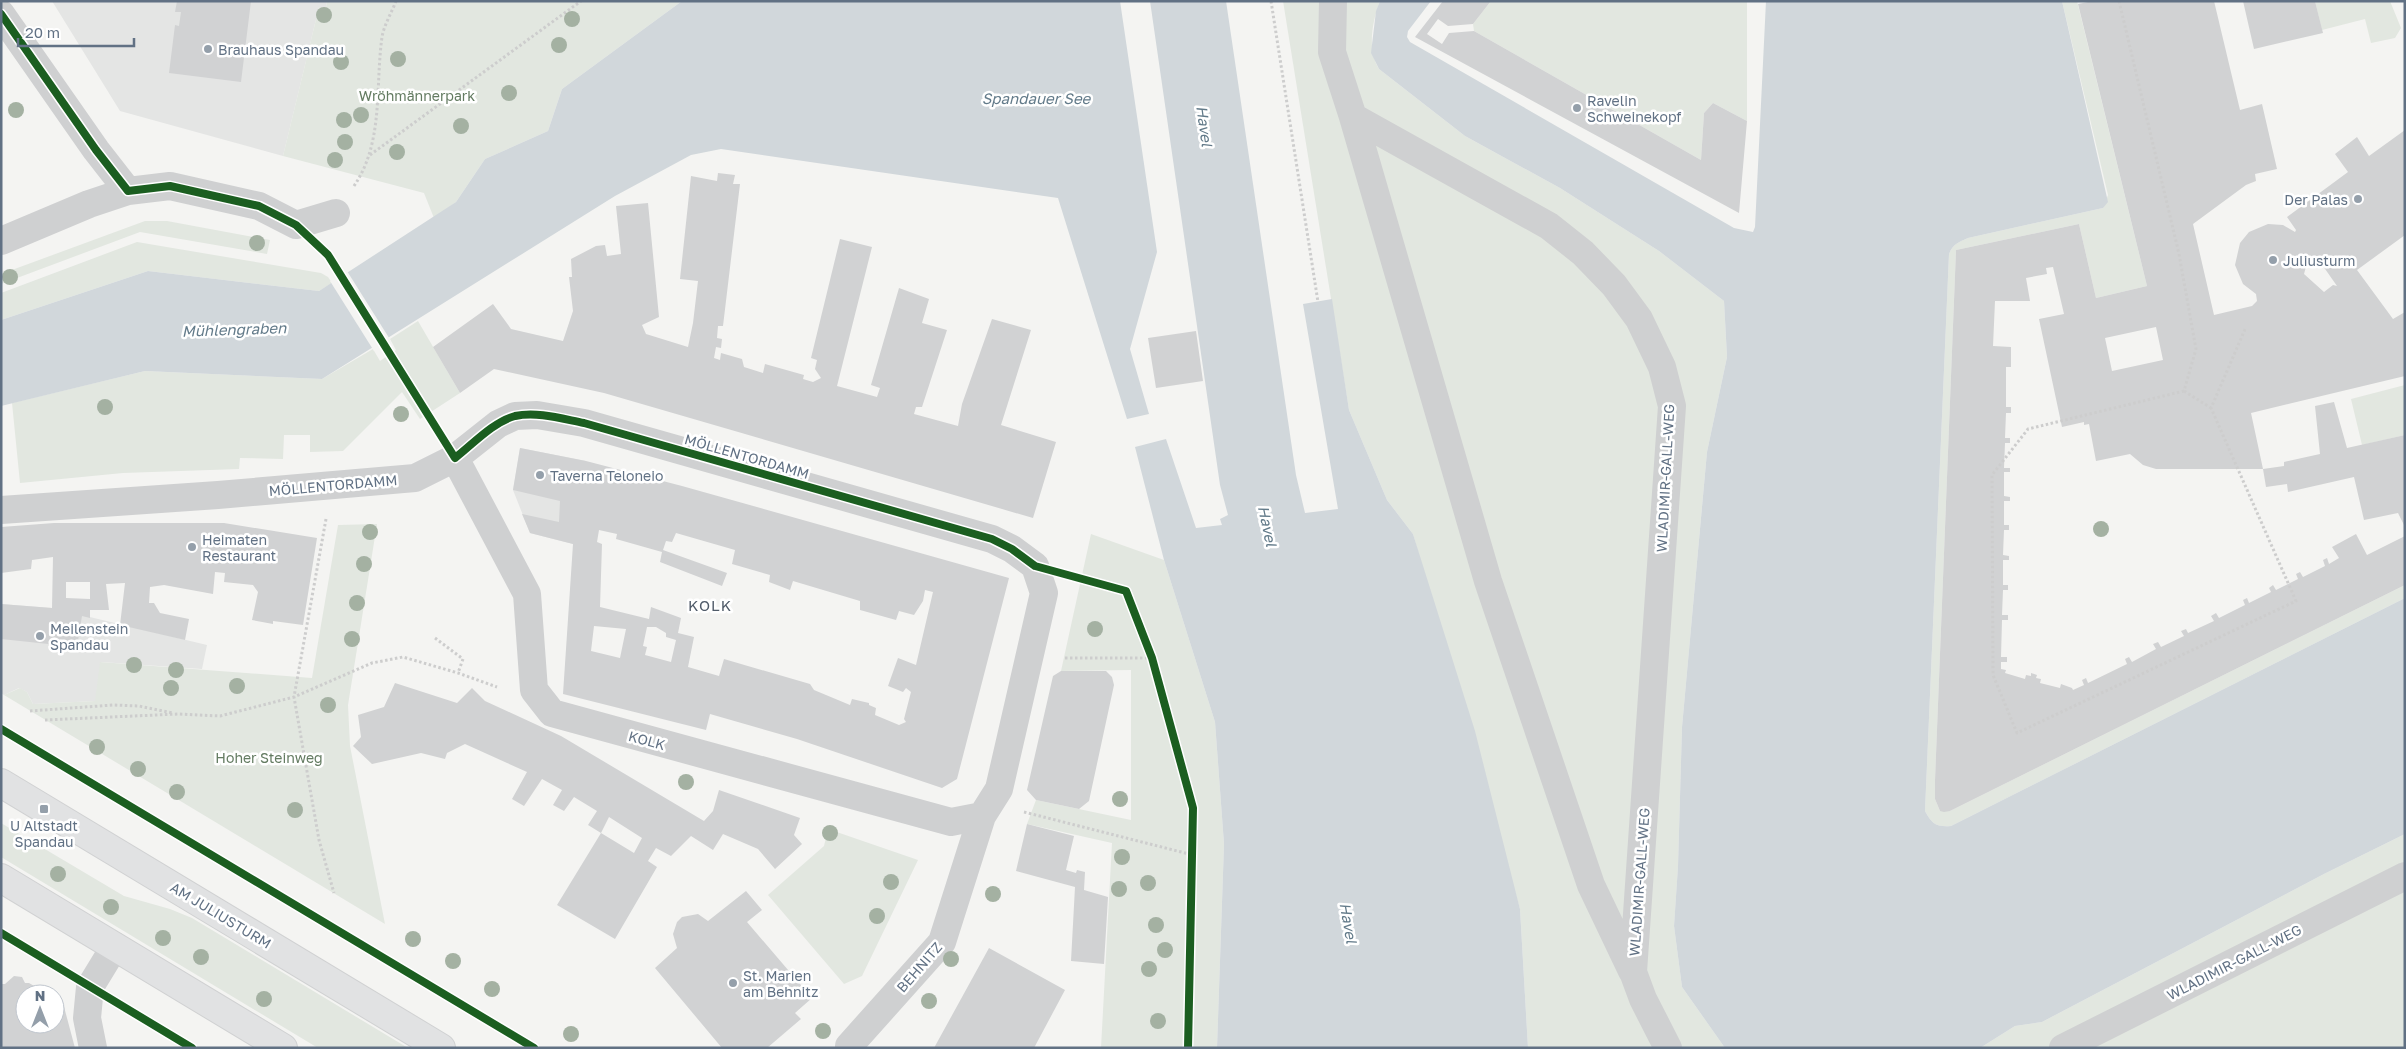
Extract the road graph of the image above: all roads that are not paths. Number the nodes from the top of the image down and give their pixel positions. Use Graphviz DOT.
graph roads {
  1 [pos="1334,1"];
  2 [pos="1,14"];
  3 [pos="1353,117"];
  4 [pos="128,191"];
  5 [pos="336,213"];
  6 [pos="1,242"];
  7 [pos="455,458"];
  8 [pos="1,510"];
  9 [pos="1,783"];
  10 [pos="982,816"];
  11 [pos="2405,876"];
  12 [pos="1,878"];
  13 [pos="115,946"];
  14 [pos="1633,972"];
  15 [pos="97,1042"];
  16 [pos="849,1046"];
  17 [pos="284,1048"];
  18 [pos="441,1048"];
  19 [pos="1668,1048"];
  20 [pos="2063,1048"];
  1 -- 3 [label="street"];
  2 -- 4 [label="street"];
  3 -- 14 [label="street"];
  3 -- 14 [label="street, WLADIMIR-GALL-WEG"];
  4 -- 5 [label="street"];
  4 -- 6 [label="street"];
  7 -- 8 [label="street, MÖLLENTORDAMM"];
  7 -- 10 [label="street, KOLK"];
  7 -- 10 [label="street, MÖLLENTORDAMM"];
  9 -- 18 [label="main road, AM JULIUSTURM"];
  10 -- 16 [label="street, BEHNITZ"];
  11 -- 20 [label="street, WLADIMIR-GALL-WEG"];
  12 -- 13 [label="main road"];
  13 -- 15 [label="street"];
  13 -- 17 [label="main road"];
  14 -- 19 [label="street, WLADIMIR-GALL-WEG"];
}
